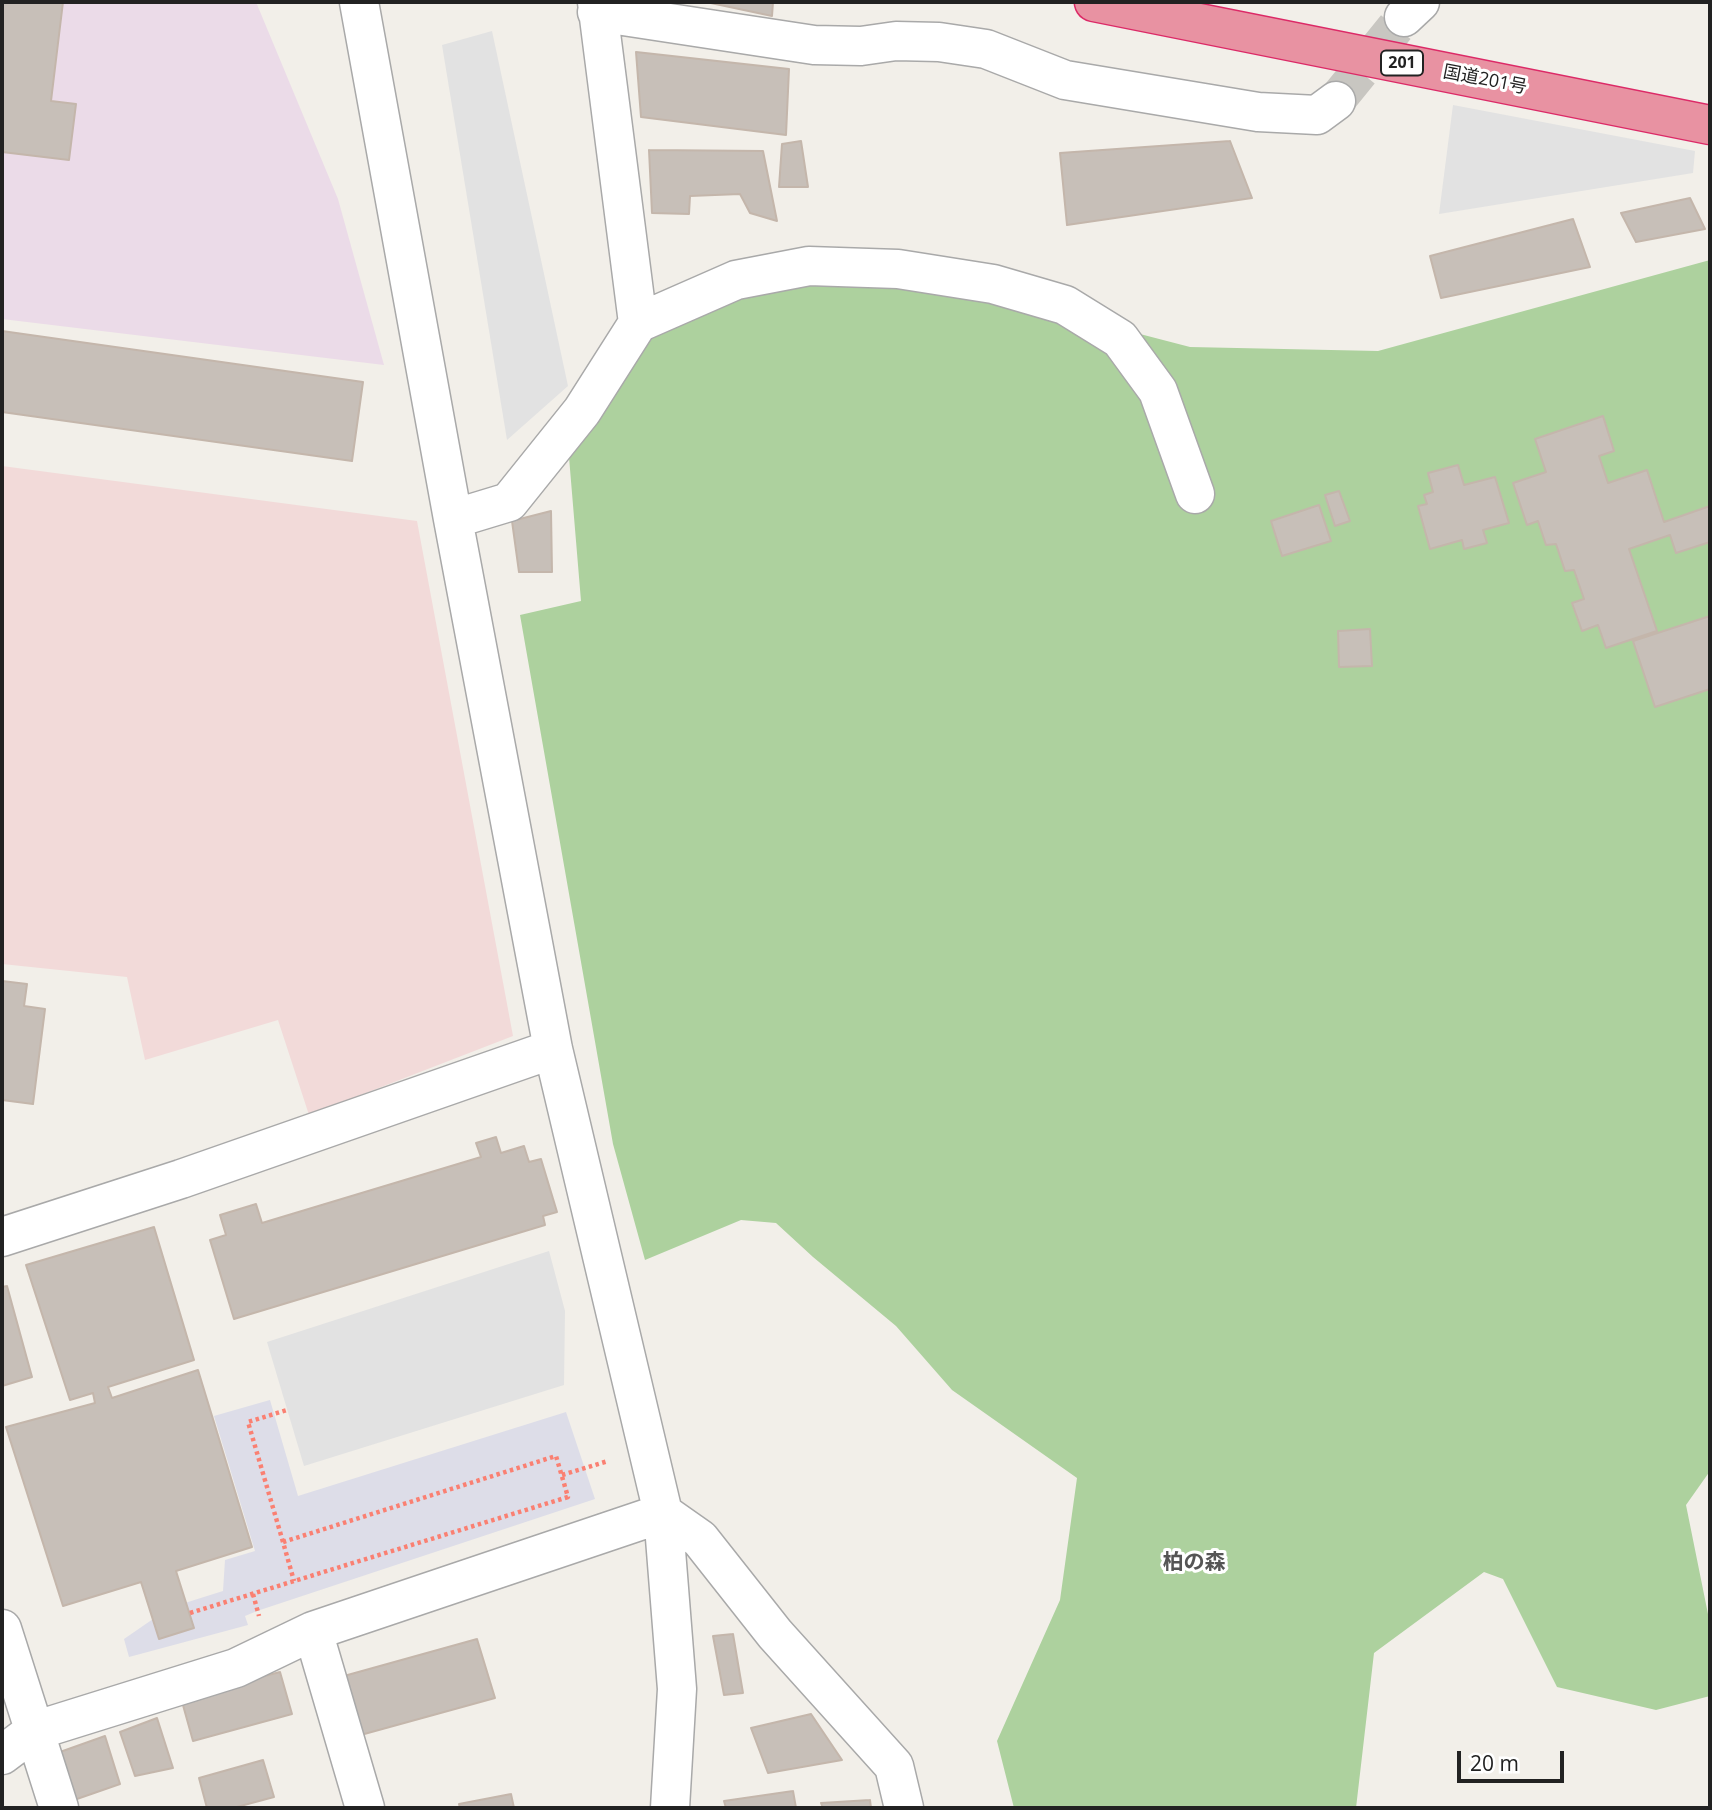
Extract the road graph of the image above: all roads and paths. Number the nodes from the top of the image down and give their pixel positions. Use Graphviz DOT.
graph roads {
  1 [pos="359,2"];
  2 [pos="1094,2"];
  3 [pos="597,7"];
  4 [pos="1336,101"];
  5 [pos="1710,125"];
  6 [pos="638,323"];
  7 [pos="1195,494"];
  8 [pos="453,519"];
  9 [pos="553,1049"];
  10 [pos="2,1237"];
  11 [pos="287,1410"];
  12 [pos="608,1461"];
  13 [pos="562,1475"];
  14 [pos="663,1513"];
  15 [pos="283,1542"];
  16 [pos="294,1581"];
  17 [pos="253,1594"];
  18 [pos="190,1613"];
  19 [pos="260,1619"];
  20 [pos="2,1629"];
  21 [pos="313,1631"];
  22 [pos="34,1731"];
  23 [pos="2,1755"];
  24 [pos="59,1808"];
  25 [pos="365,1808"];
  26 [pos="670,1808"];
  27 [pos="904,1808"];
  1 -- 8 [label="street"];
  2 -- 5 [label="highway, 国道201号 / 201"];
  3 -- 4 [label="street"];
  3 -- 6 [label="street"];
  6 -- 7 [label="street"];
  6 -- 8 [label="street"];
  8 -- 9 [label="street"];
  9 -- 10 [label="street"];
  9 -- 14 [label="street"];
  11 -- 15 [label="path"];
  12 -- 13 [label="path"];
  13 -- 15 [label="path"];
  13 -- 16 [label="path"];
  14 -- 21 [label="street"];
  14 -- 26 [label="street"];
  14 -- 27 [label="street"];
  15 -- 16 [label="path"];
  16 -- 17 [label="path"];
  17 -- 18 [label="path"];
  17 -- 19 [label="path"];
  20 -- 22 [label="street"];
  21 -- 22 [label="street"];
  21 -- 25 [label="street"];
  22 -- 23 [label="street"];
  22 -- 24 [label="street"];
}
